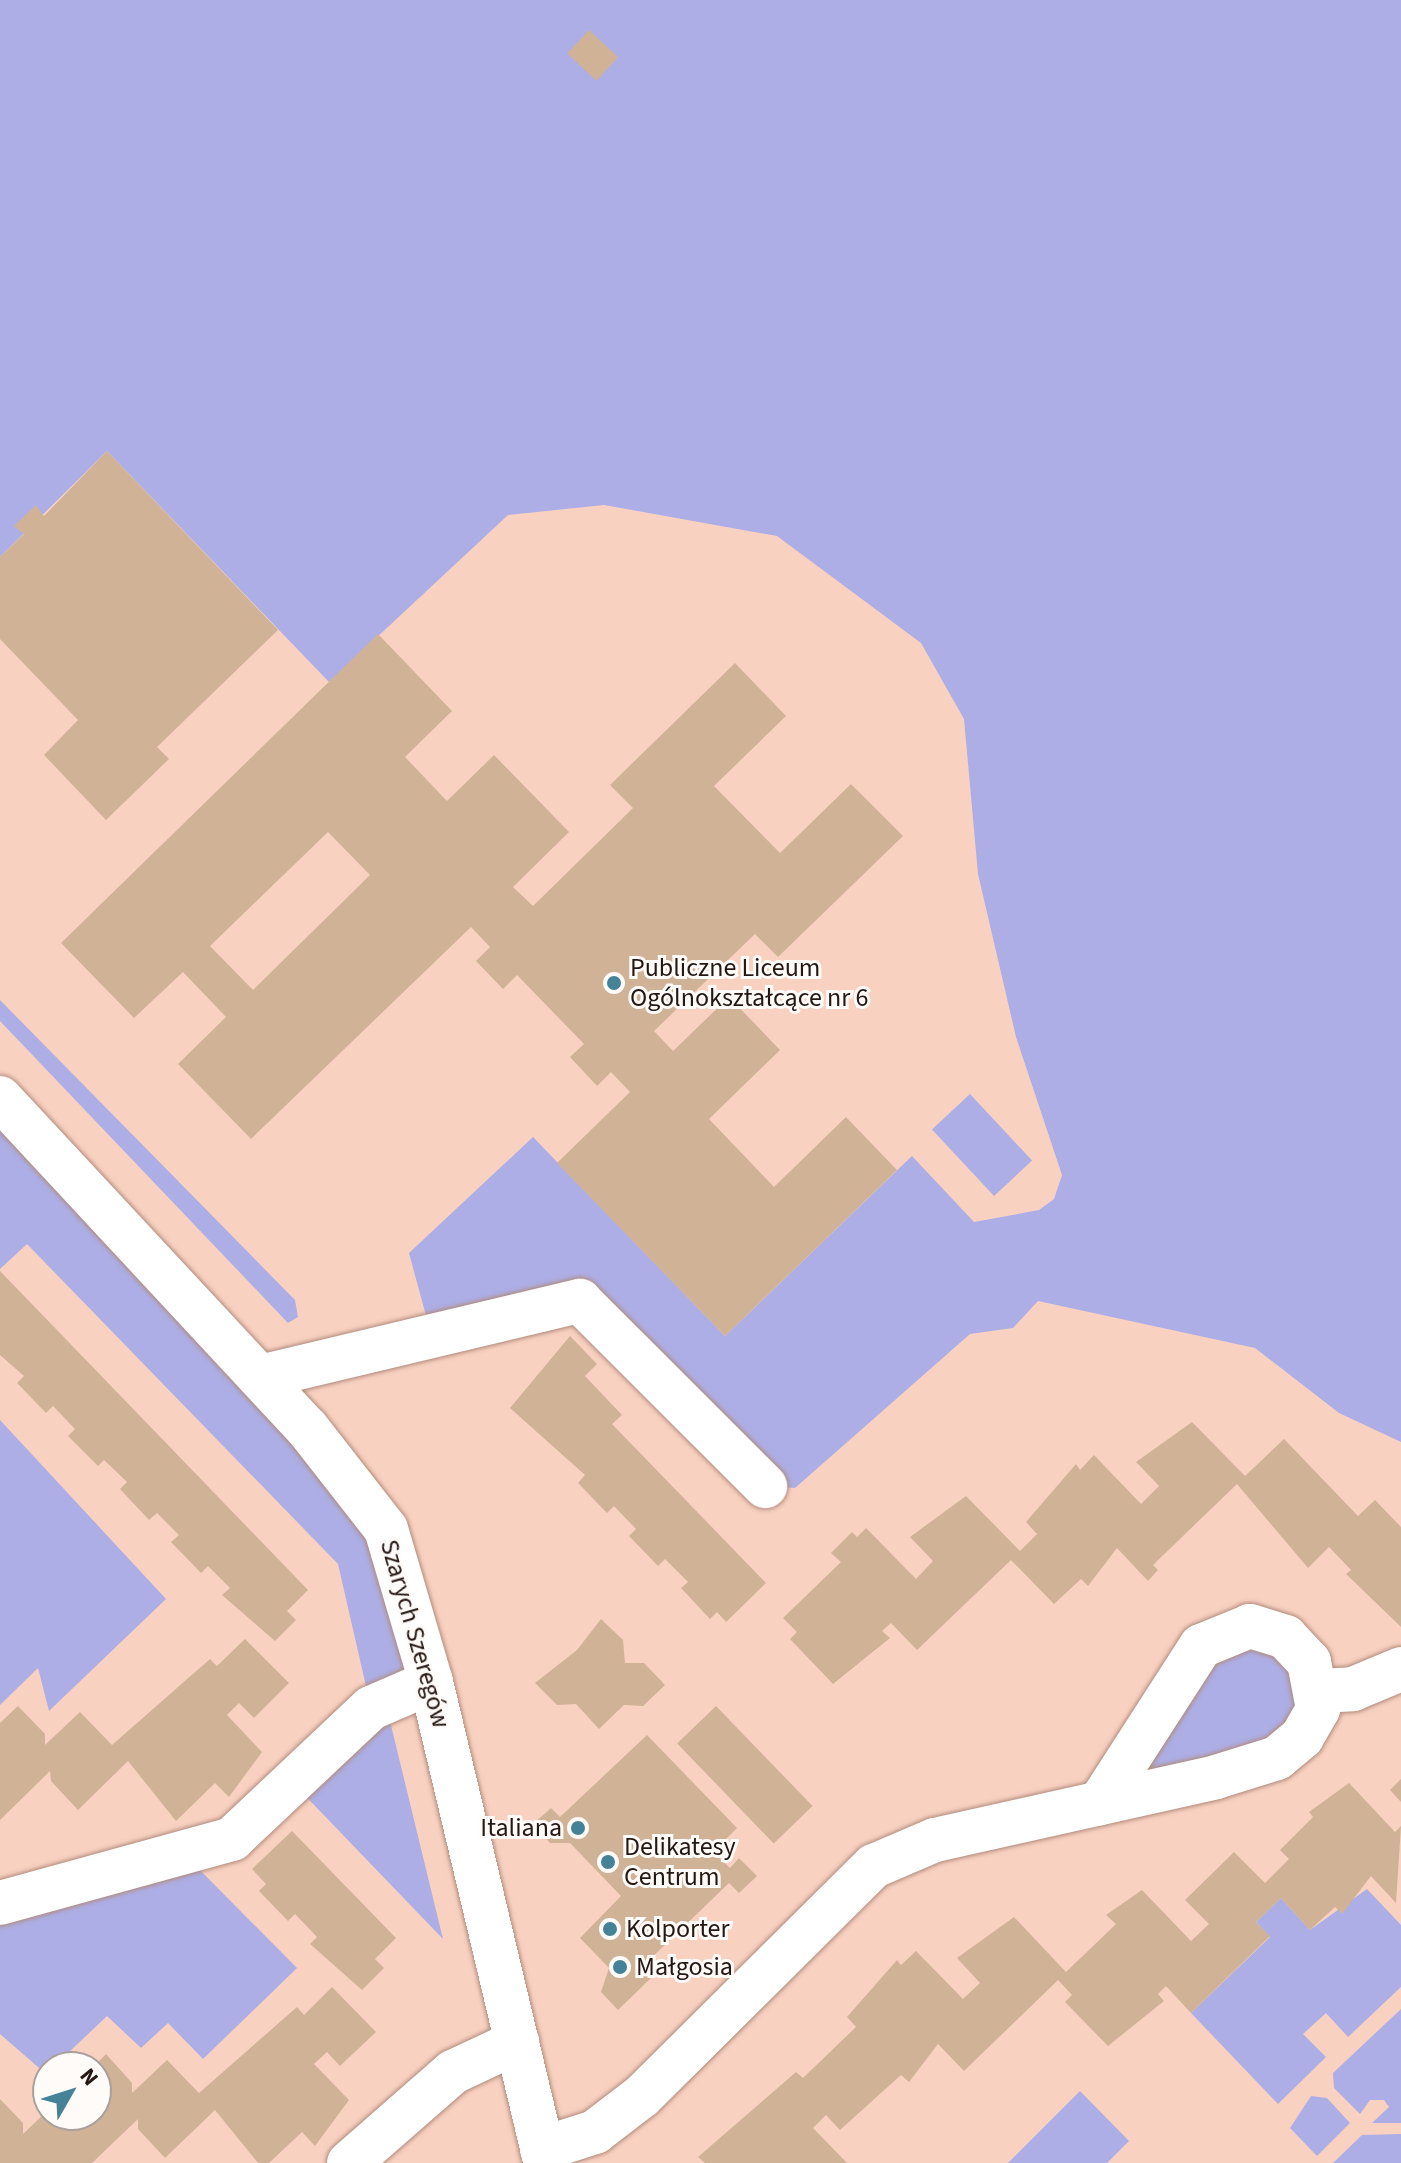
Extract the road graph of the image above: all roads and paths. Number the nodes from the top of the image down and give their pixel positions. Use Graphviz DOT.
graph roads {
  1 [pos="0,1098"];
  2 [pos="260,1377"];
  3 [pos="765,1486"];
  4 [pos="1401,1669"];
  5 [pos="431,1682"];
  6 [pos="1319,1691"];
  7 [pos="1100,1803"];
  8 [pos="0,1903"];
  9 [pos="517,2042"];
  10 [pos="544,2156"];
  11 [pos="349,2163"];
  1 -- 2 [label="street, Szarych Szeregów"];
  2 -- 3 [label="street"];
  2 -- 5 [label="street, Szarych Szeregów"];
  4 -- 6 [label="street"];
  5 -- 8 [label="street"];
  5 -- 9 [label="street, Szarych Szeregów"];
  6 -- 7 [label="street"];
  6 -- 7 [label="street"];
  7 -- 10 [label="street"];
  9 -- 10 [label="street, Szarych Szeregów"];
  9 -- 11 [label="street"];
}
